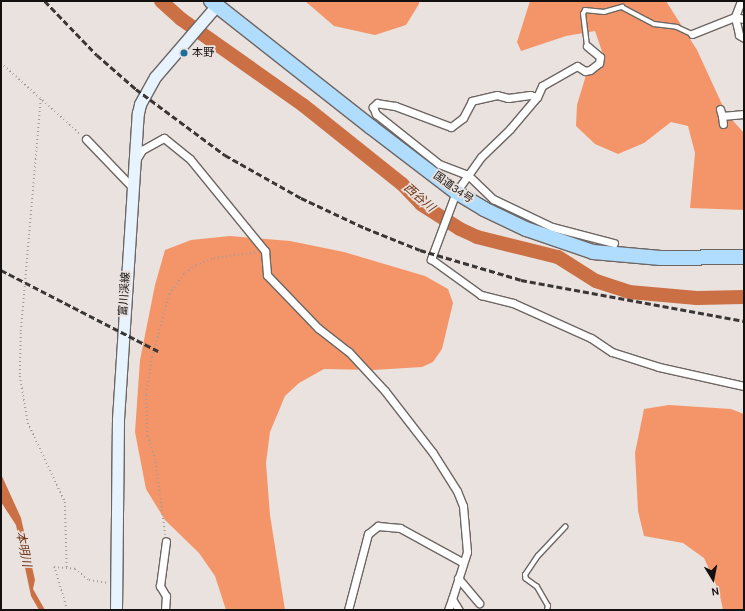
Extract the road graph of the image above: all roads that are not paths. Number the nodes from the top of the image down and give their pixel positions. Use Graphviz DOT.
graph roads {
  1 [pos="741,1"];
  2 [pos="214,3"];
  3 [pos="735,17"];
  4 [pos="744,19"];
  5 [pos="692,34"];
  6 [pos="744,38"];
  7 [pos="587,46"];
  8 [pos="537,97"];
  9 [pos="744,114"];
  10 [pos="723,124"];
  11 [pos="86,139"];
  12 [pos="136,161"];
  13 [pos="468,175"];
  14 [pos="133,188"];
  15 [pos="456,192"];
  16 [pos="614,243"];
  17 [pos="744,257"];
  18 [pos="744,386"];
  19 [pos="565,527"];
  20 [pos="166,541"];
  21 [pos="462,562"];
  22 [pos="458,578"];
  23 [pos="452,599"];
  24 [pos="479,603"];
  25 [pos="116,610"];
  26 [pos="166,610"];
  27 [pos="348,610"];
  28 [pos="448,610"];
  29 [pos="459,610"];
  30 [pos="547,610"];
  1 -- 3 [label="street"];
  2 -- 12 [label="main road, 富川渓線"];
  2 -- 15 [label="highway, 国道34号"];
  3 -- 4 [label="street"];
  3 -- 5 [label="street"];
  3 -- 6 [label="street"];
  5 -- 7 [label="lane"];
  7 -- 8 [label="street"];
  8 -- 13 [label="street"];
  8 -- 13 [label="street"];
  9 -- 10 [label="street"];
  11 -- 14 [label="street"];
  12 -- 14 [label="main road, 富川渓線"];
  12 -- 21 [label="street"];
  13 -- 15 [label="street"];
  13 -- 16 [label="street"];
  14 -- 25 [label="main road, 富川渓線"];
  15 -- 17 [label="highway, 国道34号"];
  15 -- 18 [label="street"];
  19 -- 30 [label="lane"];
  20 -- 26 [label="street"];
  21 -- 22 [label="street"];
  21 -- 27 [label="street"];
  22 -- 23 [label="street"];
  22 -- 24 [label="street"];
  23 -- 28 [label="street"];
  23 -- 29 [label="street"];
}
